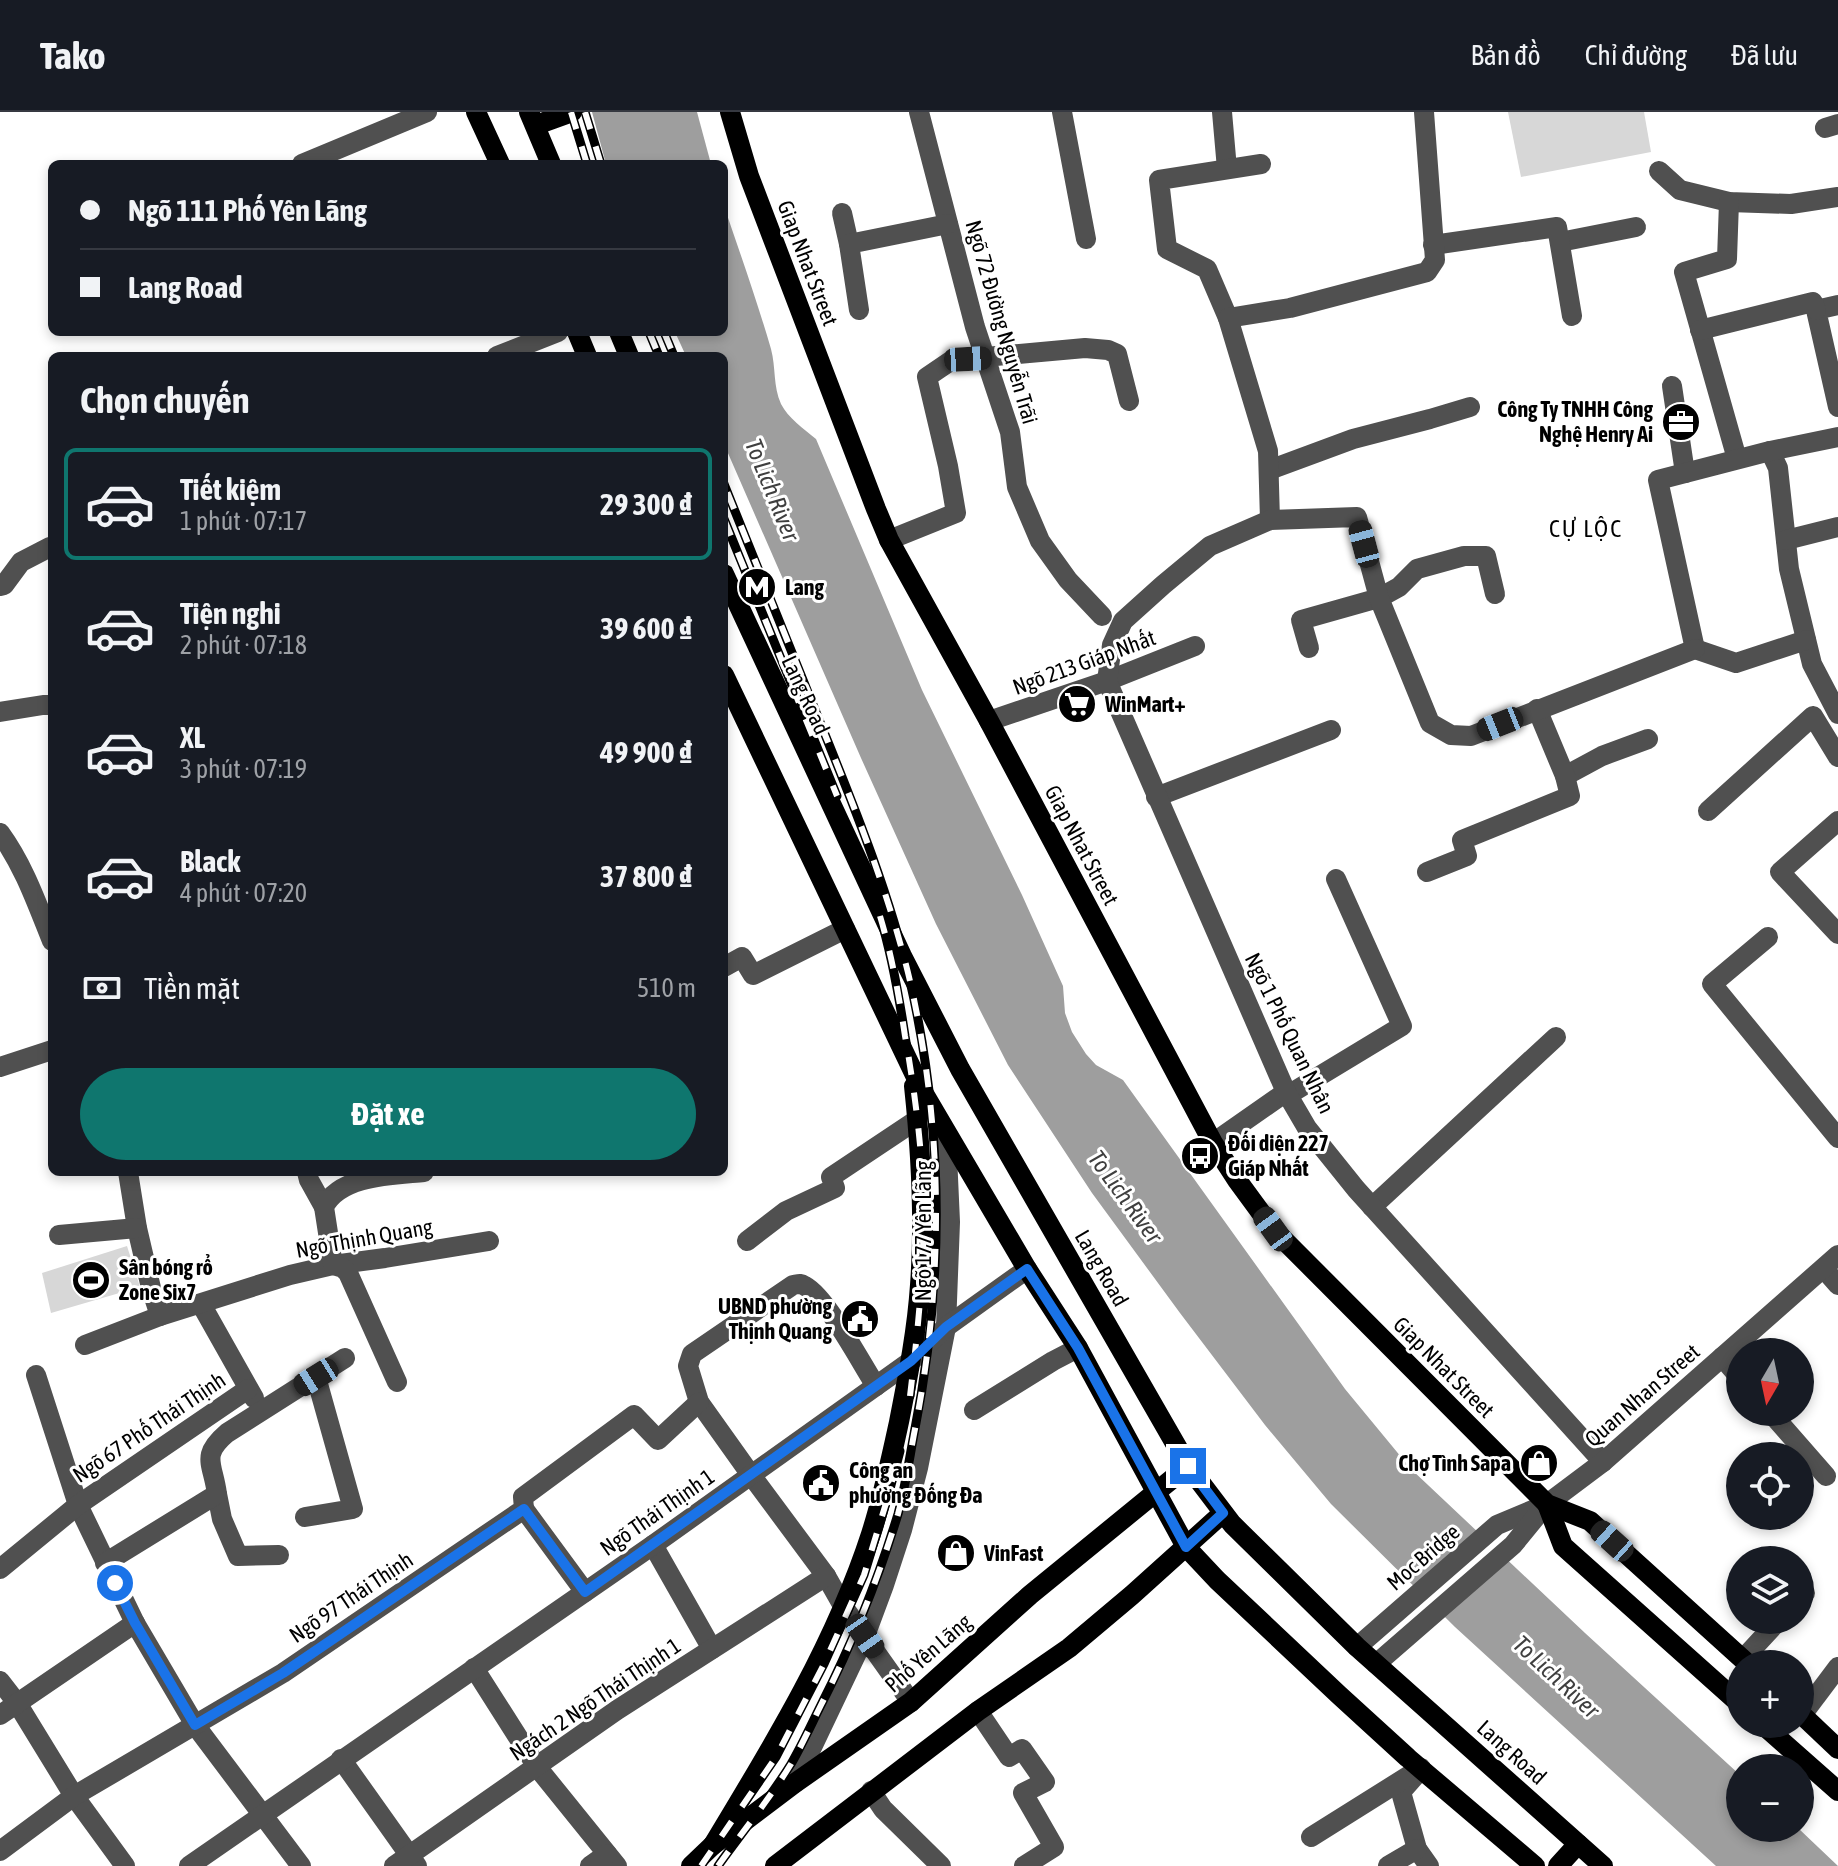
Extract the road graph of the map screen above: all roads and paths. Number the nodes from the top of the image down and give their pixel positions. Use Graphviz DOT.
graph roads {
  1 [pos="427,112"];
  2 [pos="476,112"];
  3 [pos="572,112"];
  4 [pos="730,112"];
  5 [pos="919,112"];
  6 [pos="1062,112"];
  7 [pos="1222,112"];
  8 [pos="1424,112"];
  9 [pos="533,116"];
  10 [pos="312,160"];
  11 [pos="498,160"];
  12 [pos="550,160"];
  13 [pos="1261,164"];
  14 [pos="1227,169"];
  15 [pos="1659,171"];
  16 [pos="1838,197"];
  17 [pos="1729,202"];
  18 [pos="842,213"];
  19 [pos="948,224"];
  20 [pos="1636,227"];
  21 [pos="1086,239"];
  22 [pos="1560,242"];
  23 [pos="849,244"];
  24 [pos="1433,245"];
  25 [pos="1838,305"];
  26 [pos="859,310"];
  27 [pos="1816,310"];
  28 [pos="1572,316"];
  29 [pos="1228,318"];
  30 [pos="1700,330"];
  31 [pos="548,336"];
  32 [pos="507,352"];
  33 [pos="985,359"];
  34 [pos="1672,386"];
  35 [pos="1129,401"];
  36 [pos="1470,407"];
  37 [pos="1838,407"];
  38 [pos="1838,437"];
  39 [pos="1770,451"];
  40 [pos="1737,459"];
  41 [pos="1269,470"];
  42 [pos="1685,473"];
  43 [pos="1270,520"];
  44 [pos="1838,527"];
  45 [pos="889,540"];
  46 [pos="1786,540"];
  47 [pos="48,548"];
  48 [pos="728,583"];
  49 [pos="0,586"];
  50 [pos="1495,594"];
  51 [pos="1379,598"];
  52 [pos="1102,616"];
  53 [pos="1806,640"];
  54 [pos="1195,646"];
  55 [pos="1309,648"];
  56 [pos="1695,649"];
  57 [pos="1107,681"];
  58 [pos="728,683"];
  59 [pos="48,705"];
  60 [pos="1537,709"];
  61 [pos="0,712"];
  62 [pos="1838,714"];
  63 [pos="989,721"];
  64 [pos="1331,730"];
  65 [pos="1648,739"];
  66 [pos="1838,757"];
  67 [pos="1565,776"];
  68 [pos="1156,797"];
  69 [pos="1708,811"];
  70 [pos="1838,821"];
  71 [pos="0,833"];
  72 [pos="1427,872"];
  73 [pos="1336,879"];
  74 [pos="845,929"];
  75 [pos="48,931"];
  76 [pos="1838,934"];
  77 [pos="1768,937"];
  78 [pos="728,965"];
  79 [pos="1556,1037"];
  80 [pos="48,1051"];
  81 [pos="0,1067"];
  82 [pos="913,1073"];
  83 [pos="1287,1094"];
  84 [pos="918,1119"];
  85 [pos="946,1133"];
  86 [pos="1838,1138"];
  87 [pos="1213,1143"];
  88 [pos="129,1176"];
  89 [pos="308,1176"];
  90 [pos="388,1176"];
  91 [pos="324,1207"];
  92 [pos="1372,1207"];
  93 [pos="137,1228"];
  94 [pos="59,1235"];
  95 [pos="489,1241"];
  96 [pos="747,1241"];
  97 [pos="1831,1262"];
  98 [pos="333,1265"];
  99 [pos="1027,1269"];
  100 [pos="1838,1285"];
  101 [pos="201,1304"];
  102 [pos="160,1316"];
  103 [pos="946,1327"];
  104 [pos="85,1345"];
  105 [pos="1078,1348"];
  106 [pos="1722,1357"];
  107 [pos="345,1358"];
  108 [pos="911,1361"];
  109 [pos="1726,1362"];
  110 [pos="36,1375"];
  111 [pos="316,1377"];
  112 [pos="397,1382"];
  113 [pos="876,1386"];
  114 [pos="248,1389"];
  115 [pos="699,1402"];
  116 [pos="974,1410"];
  117 [pos="262,1411"];
  118 [pos="1782,1426"];
  119 [pos="1603,1462"];
  120 [pos="1188,1466"];
  121 [pos="751,1475"];
  122 [pos="1826,1476"];
  123 [pos="1155,1491"];
  124 [pos="217,1494"];
  125 [pos="1547,1504"];
  126 [pos="78,1505"];
  127 [pos="524,1509"];
  128 [pos="1223,1513"];
  129 [pos="305,1517"];
  130 [pos="1497,1525"];
  131 [pos="653,1545"];
  132 [pos="1186,1547"];
  133 [pos="279,1555"];
  134 [pos="105,1563"];
  135 [pos="0,1569"];
  136 [pos="826,1576"];
  137 [pos="585,1592"];
  138 [pos="843,1606"];
  139 [pos="135,1623"];
  140 [pos="1768,1634"];
  141 [pos="865,1636"];
  142 [pos="1357,1647"];
  143 [pos="712,1649"];
  144 [pos="1732,1650"];
  145 [pos="1755,1650"];
  146 [pos="1376,1664"];
  147 [pos="1838,1667"];
  148 [pos="474,1668"];
  149 [pos="0,1681"];
  150 [pos="1726,1692"];
  151 [pos="1814,1697"];
  152 [pos="911,1702"];
  153 [pos="8,1709"];
  154 [pos="978,1711"];
  155 [pos="195,1725"];
  156 [pos="1814,1726"];
  157 [pos="1778,1738"];
  158 [pos="1838,1749"];
  159 [pos="341,1759"];
  160 [pos="537,1767"];
  161 [pos="1421,1768"];
  162 [pos="795,1783"];
  163 [pos="871,1791"];
  164 [pos="1838,1791"];
  165 [pos="74,1796"];
  166 [pos="263,1814"];
  167 [pos="1311,1837"];
  168 [pos="1578,1844"];
  169 [pos="713,1845"];
  170 [pos="1417,1849"];
  171 [pos="0,1851"];
  172 [pos="612,1860"];
  173 [pos="407,1863"];
  174 [pos="125,1866"];
  175 [pos="189,1866"];
  176 [pos="301,1866"];
  177 [pos="590,1866"];
  178 [pos="691,1866"];
  179 [pos="775,1866"];
  180 [pos="941,1866"];
  181 [pos="1024,1866"];
  182 [pos="1388,1866"];
  183 [pos="1429,1866"];
  184 [pos="1535,1866"];
  185 [pos="1558,1866"];
  186 [pos="1603,1866"];
  1 -- 10 [label="street"];
  2 -- 11 [label="main road"];
  3 -- 9 [label="main road"];
  4 -- 45 [label="main road, Giap Nhat Street"];
  5 -- 19 [label="street, Ngõ 72 Đường Nguyễn Trãi"];
  6 -- 21 [label="street"];
  7 -- 14 [label="street"];
  8 -- 24 [label="street"];
  9 -- 12 [label="main road"];
  13 -- 14 [label="street"];
  14 -- 29 [label="street"];
  15 -- 17 [label="street"];
  16 -- 17 [label="street"];
  17 -- 30 [label="street"];
  18 -- 23 [label="street"];
  19 -- 23 [label="street"];
  19 -- 33 [label="street, Ngõ 72 Đường Nguyễn Trãi"];
  20 -- 22 [label="street"];
  22 -- 24 [label="street"];
  22 -- 28 [label="street"];
  23 -- 26 [label="street"];
  24 -- 29 [label="street"];
  25 -- 27 [label="street"];
  27 -- 30 [label="street"];
  27 -- 37 [label="street"];
  29 -- 41 [label="street"];
  30 -- 40 [label="street"];
  31 -- 32 [label="street"];
  33 -- 35 [label="street"];
  33 -- 45 [label="street"];
  33 -- 52 [label="street, Ngõ 72 Đường Nguyễn Trãi"];
  34 -- 42 [label="street"];
  36 -- 41 [label="street"];
  38 -- 39 [label="street"];
  39 -- 40 [label="street"];
  39 -- 46 [label="street"];
  40 -- 42 [label="street"];
  41 -- 43 [label="street"];
  42 -- 56 [label="street"];
  43 -- 51 [label="street"];
  43 -- 57 [label="street"];
  44 -- 46 [label="street"];
  45 -- 63 [label="main road, Giap Nhat Street"];
  46 -- 53 [label="street"];
  47 -- 49 [label="street"];
  48 -- 120 [label="main road, Lang Road"];
  50 -- 51 [label="street"];
  51 -- 55 [label="street"];
  51 -- 60 [label="street"];
  53 -- 56 [label="street"];
  53 -- 62 [label="street"];
  54 -- 57 [label="street, Ngõ 213 Giáp Nhất"];
  56 -- 60 [label="street"];
  57 -- 63 [label="street, Ngõ 213 Giáp Nhất"];
  57 -- 68 [label="street, Ngõ 1 Phố Quan Nhân"];
  58 -- 74 [label="main road"];
  59 -- 61 [label="street"];
  60 -- 67 [label="street"];
  63 -- 87 [label="main road, Giap Nhat Street"];
  64 -- 68 [label="street"];
  65 -- 67 [label="street"];
  66 -- 69 [label="street"];
  67 -- 72 [label="street"];
  68 -- 83 [label="street, Ngõ 1 Phố Quan Nhân"];
  70 -- 76 [label="street"];
  71 -- 75 [label="street"];
  73 -- 83 [label="street"];
  74 -- 78 [label="street"];
  74 -- 82 [label="main road"];
  77 -- 86 [label="street"];
  79 -- 92 [label="street"];
  80 -- 81 [label="street"];
  82 -- 84 [label="main road"];
  82 -- 85 [label="main road"];
  83 -- 87 [label="street"];
  83 -- 92 [label="street, Ngõ 1 Phố Quan Nhân"];
  84 -- 96 [label="street"];
  84 -- 108 [label="main road"];
  85 -- 99 [label="main road"];
  85 -- 103 [label="street, Ngõ 177 Yên Lãng"];
  87 -- 125 [label="main road, Giap Nhat Street"];
  88 -- 93 [label="street"];
  89 -- 91 [label="street"];
  90 -- 91 [label="street"];
  91 -- 98 [label="street"];
  92 -- 119 [label="street, Ngõ 1 Phố Quan Nhân"];
  93 -- 94 [label="street"];
  93 -- 102 [label="street"];
  95 -- 98 [label="street, Ngõ Thịnh Quang"];
  97 -- 100 [label="street"];
  97 -- 106 [label="street, Quan Nhan Street"];
  98 -- 101 [label="street, Ngõ Thịnh Quang"];
  98 -- 112 [label="street"];
  99 -- 103 [label="street, Ngõ Thái Thịnh 1"];
  99 -- 105 [label="main road"];
  101 -- 102 [label="street, Ngõ Thịnh Quang"];
  101 -- 114 [label="street, Ngõ 67 Phố Thái Thịnh"];
  102 -- 104 [label="street, Ngõ Thịnh Quang"];
  103 -- 108 [label="street, Ngõ Thái Thịnh 1"];
  103 -- 141 [label="street, Ngõ 177 Yên Lãng"];
  105 -- 116 [label="street"];
  105 -- 123 [label="main road"];
  106 -- 109 [label="street"];
  106 -- 119 [label="street, Quan Nhan Street"];
  107 -- 111 [label="street"];
  108 -- 113 [label="street, Ngõ Thái Thịnh 1"];
  108 -- 138 [label="main road"];
  110 -- 126 [label="street"];
  111 -- 117 [label="street"];
  111 -- 129 [label="street"];
  113 -- 115 [label="street"];
  113 -- 121 [label="street, Ngõ Thái Thịnh 1"];
  114 -- 117 [label="street"];
  114 -- 126 [label="street, Ngõ 67 Phố Thái Thịnh"];
  115 -- 121 [label="street"];
  115 -- 127 [label="street, Ngõ 97 Thái Thịnh"];
  117 -- 124 [label="street"];
  118 -- 122 [label="street"];
  119 -- 125 [label="street, Quan Nhan Street"];
  120 -- 123 [label="main road, Phố Yên Lãng"];
  120 -- 128 [label="main road, Lang Road"];
  121 -- 131 [label="street, Ngõ Thái Thịnh 1"];
  121 -- 136 [label="street"];
  123 -- 132 [label="main road"];
  123 -- 152 [label="main road, Phố Yên Lãng"];
  124 -- 133 [label="street"];
  124 -- 134 [label="street"];
  125 -- 130 [label="street, Quan Nhan Street"];
  125 -- 144 [label="main road"];
  125 -- 146 [label="street, Quan Nhan Street"];
  125 -- 150 [label="main road"];
  126 -- 134 [label="street, Ngõ 67 Phố Thái Thịnh"];
  126 -- 135 [label="street, Ngõ 67 Phố Thái Thịnh"];
  127 -- 137 [label="street"];
  127 -- 155 [label="street, Ngõ 97 Thái Thịnh"];
  128 -- 132 [label="main road"];
  128 -- 142 [label="main road, Lang Road"];
  130 -- 142 [label="street, Moc Bridge"];
  131 -- 137 [label="street, Ngõ Thái Thịnh 1"];
  131 -- 143 [label="street"];
  132 -- 154 [label="main road"];
  132 -- 161 [label="main road"];
  134 -- 139 [label="street, Ngõ 67 Phố Thái Thịnh"];
  136 -- 138 [label="street"];
  136 -- 143 [label="street, Ngách 2 Ngõ Thái Thịnh 1"];
  137 -- 148 [label="street, Ngõ Thái Thịnh 1"];
  138 -- 141 [label="street"];
  138 -- 169 [label="main road"];
  139 -- 153 [label="street"];
  139 -- 155 [label="street, Ngõ 67 Phố Thái Thịnh"];
  140 -- 145 [label="street"];
  141 -- 152 [label="street"];
  141 -- 162 [label="street, Ngõ 177 Yên Lãng"];
  142 -- 146 [label="main road, Lang Road"];
  143 -- 160 [label="street, Ngách 2 Ngõ Thái Thịnh 1"];
  146 -- 168 [label="main road, Lang Road"];
  147 -- 151 [label="street"];
  148 -- 159 [label="street, Ngõ Thái Thịnh 1"];
  148 -- 160 [label="street"];
  149 -- 153 [label="street"];
  152 -- 162 [label="main road, Phố Yên Lãng"];
  153 -- 165 [label="street"];
  154 -- 163 [label="main road"];
  154 -- 181 [label="street"];
  155 -- 165 [label="street, Ngõ 97 Thái Thịnh"];
  155 -- 166 [label="street, Ngõ 67 Phố Thái Thịnh"];
  156 -- 158 [label="main road"];
  157 -- 164 [label="main road"];
  159 -- 166 [label="street, Ngõ Thái Thịnh 1"];
  159 -- 173 [label="street"];
  160 -- 172 [label="street"];
  160 -- 173 [label="street, Ngách 2 Ngõ Thái Thịnh 1"];
  161 -- 167 [label="street"];
  161 -- 170 [label="street"];
  161 -- 184 [label="main road"];
  162 -- 169 [label="main road, Phố Yên Lãng"];
  163 -- 179 [label="main road"];
  163 -- 180 [label="street"];
  165 -- 171 [label="street, Ngõ 97 Thái Thịnh"];
  165 -- 174 [label="street"];
  166 -- 175 [label="street, Ngõ Thái Thịnh 1"];
  166 -- 176 [label="street, Ngõ 67 Phố Thái Thịnh"];
  168 -- 185 [label="main road"];
  168 -- 186 [label="main road, Lang Road"];
  169 -- 178 [label="main road, Phố Yên Lãng"];
  170 -- 182 [label="street"];
  170 -- 183 [label="street"];
  172 -- 177 [label="street"];
}
